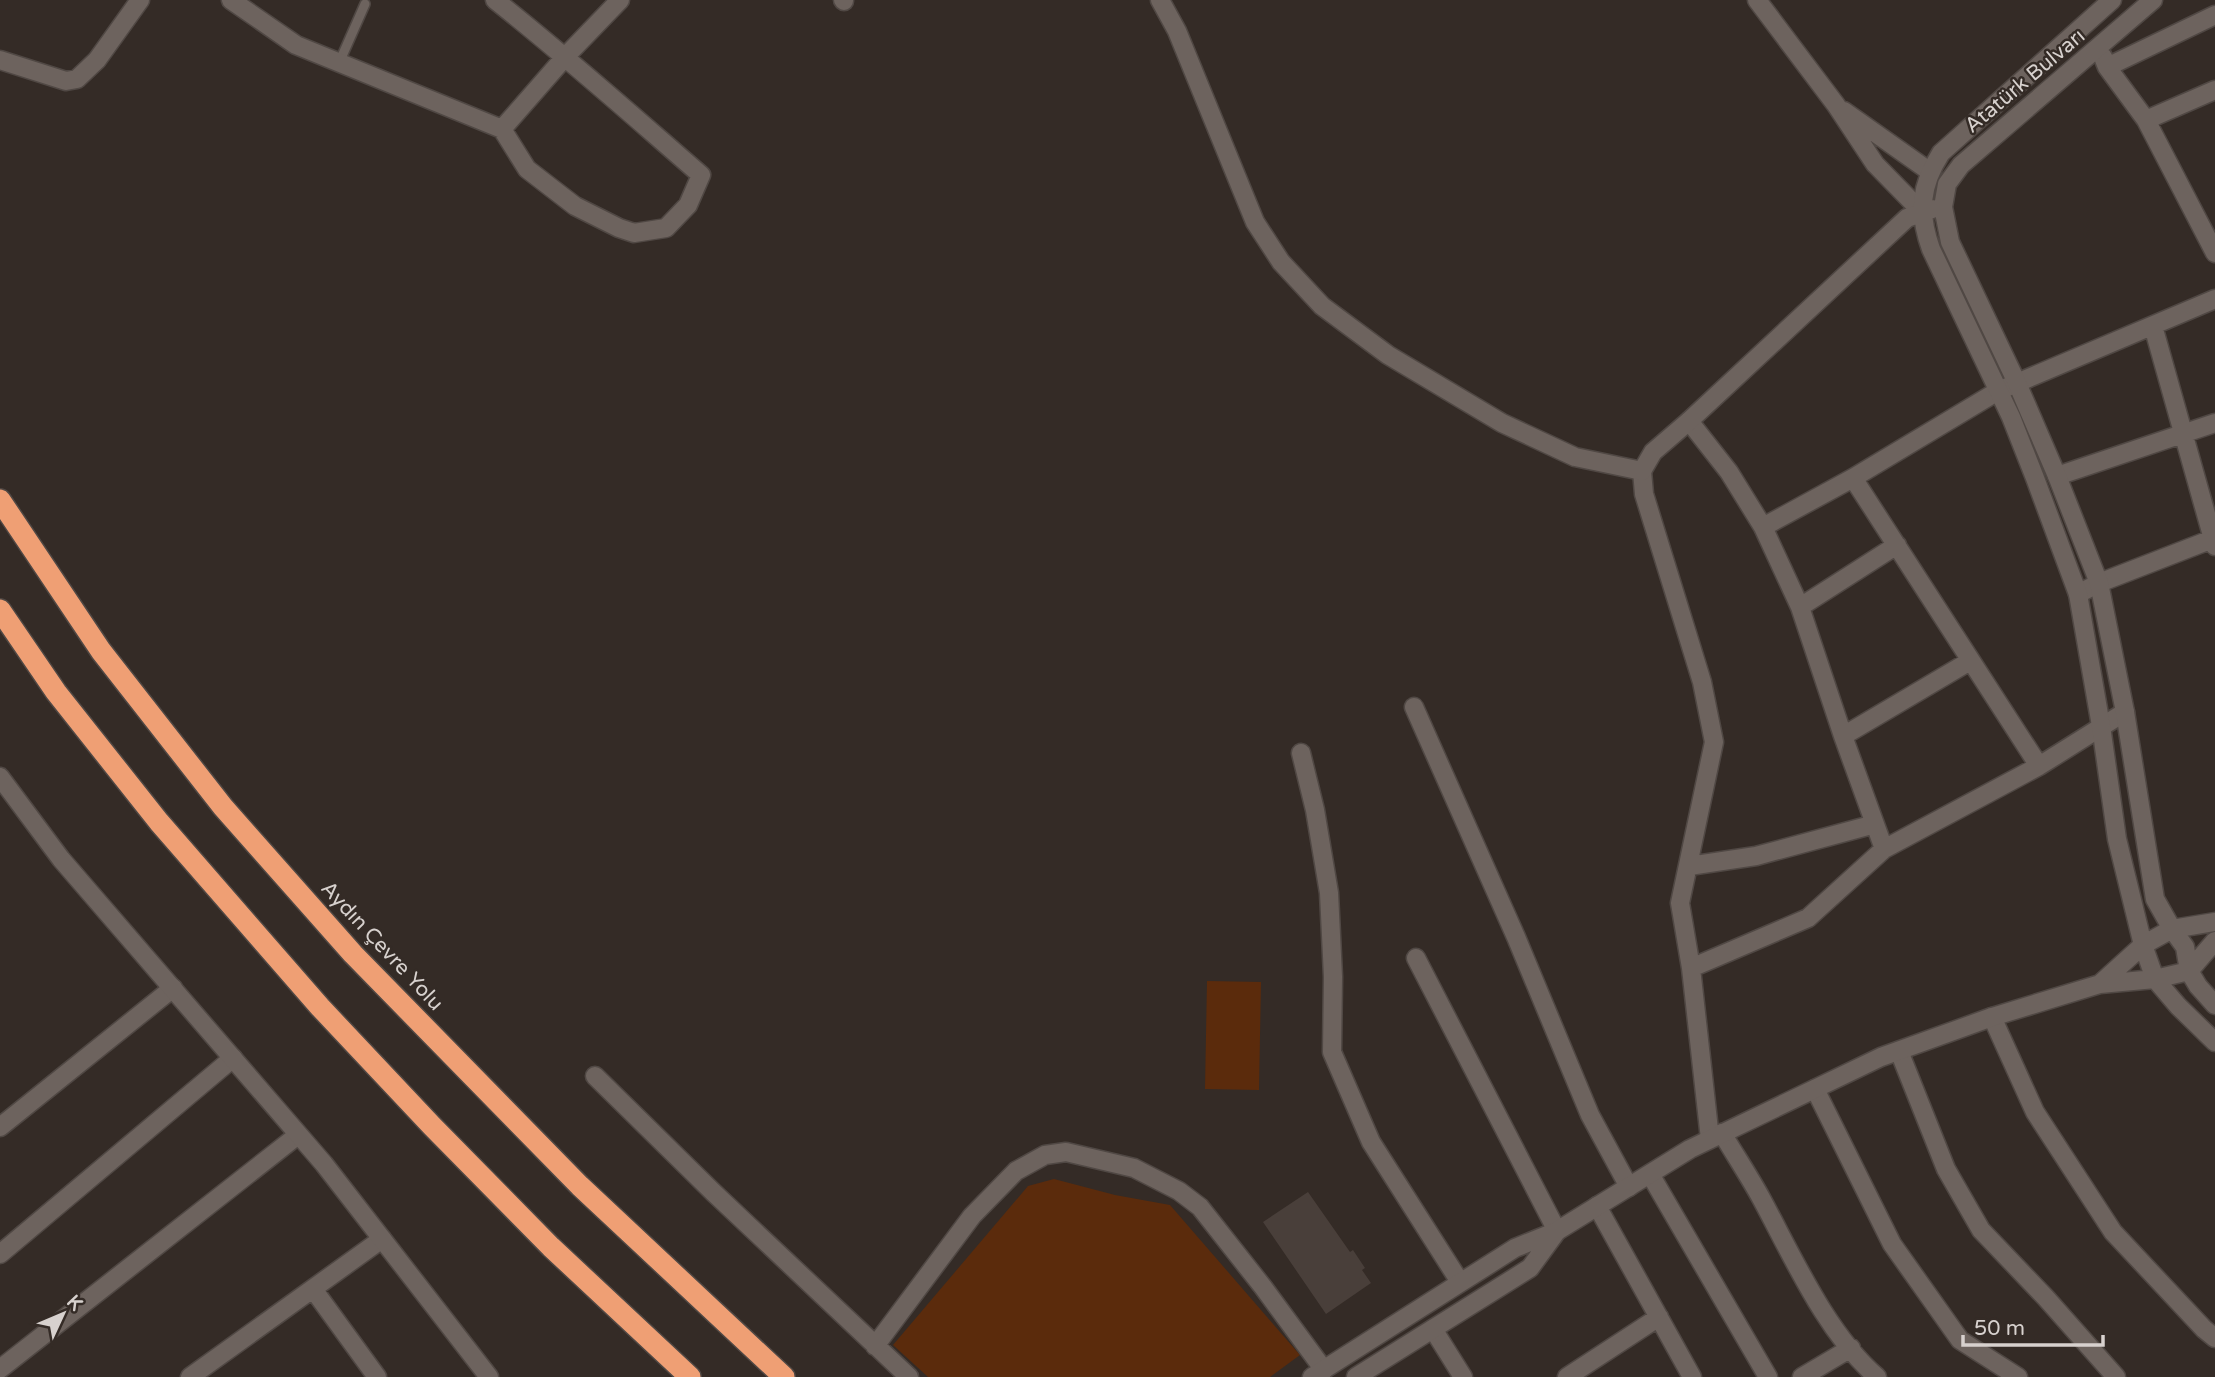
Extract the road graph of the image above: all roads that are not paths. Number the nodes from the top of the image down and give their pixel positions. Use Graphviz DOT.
graph roads {
  1 [pos="140,0"];
  2 [pos="231,0"];
  3 [pos="495,0"];
  4 [pos="620,0"];
  5 [pos="1160,0"];
  6 [pos="1757,0"];
  7 [pos="2112,0"];
  8 [pos="2153,0"];
  9 [pos="365,4"];
  10 [pos="2215,15"];
  11 [pos="2100,47"];
  12 [pos="565,57"];
  13 [pos="0,60"];
  14 [pos="339,62"];
  15 [pos="2107,67"];
  16 [pos="2215,90"];
  17 [pos="1836,105"];
  18 [pos="2147,120"];
  19 [pos="502,129"];
  20 [pos="1930,171"];
  21 [pos="1943,207"];
  22 [pos="1922,212"];
  23 [pos="2215,253"];
  24 [pos="2215,299"];
  25 [pos="2153,326"];
  26 [pos="2017,383"];
  27 [pos="1998,391"];
  28 [pos="1689,421"];
  29 [pos="2215,423"];
  30 [pos="2182,435"];
  31 [pos="1642,471"];
  32 [pos="2057,476"];
  33 [pos="1853,478"];
  34 [pos="0,500"];
  35 [pos="1763,527"];
  36 [pos="2214,541"];
  37 [pos="1897,545"];
  38 [pos="2099,583"];
  39 [pos="2078,594"];
  40 [pos="1800,607"];
  41 [pos="0,610"];
  42 [pos="1970,660"];
  43 [pos="1414,706"];
  44 [pos="2125,712"];
  45 [pos="2101,726"];
  46 [pos="1843,736"];
  47 [pos="1301,753"];
  48 [pos="2039,766"];
  49 [pos="0,777"];
  50 [pos="1875,824"];
  51 [pos="1884,849"];
  52 [pos="1689,866"];
  53 [pos="2215,922"];
  54 [pos="2172,929"];
  55 [pos="2215,941"];
  56 [pos="2143,944"];
  57 [pos="1416,958"];
  58 [pos="1690,968"];
  59 [pos="2189,971"];
  60 [pos="2155,979"];
  61 [pos="2100,984"];
  62 [pos="173,988"];
  63 [pos="2215,1005"];
  64 [pos="1992,1017"];
  65 [pos="2215,1042"];
  66 [pos="1899,1051"];
  67 [pos="233,1058"];
  68 [pos="595,1076"];
  69 [pos="1815,1089"];
  70 [pos="0,1127"];
  71 [pos="299,1135"];
  72 [pos="1716,1136"];
  73 [pos="1650,1174"];
  74 [pos="1629,1187"];
  75 [pos="1597,1206"];
  76 [pos="1557,1231"];
  77 [pos="382,1239"];
  78 [pos="0,1254"];
  79 [pos="1460,1282"];
  80 [pos="313,1289"];
  81 [pos="1659,1317"];
  82 [pos="1433,1329"];
  83 [pos="2215,1338"];
  84 [pos="874,1346"];
  85 [pos="1851,1348"];
  86 [pos="0,1369"];
  87 [pos="213,1371"];
  88 [pos="1321,1375"];
  89 [pos="190,1377"];
  90 [pos="377,1377"];
  91 [pos="489,1377"];
  92 [pos="690,1377"];
  93 [pos="784,1377"];
  94 [pos="909,1377"];
  95 [pos="1356,1377"];
  96 [pos="1462,1377"];
  97 [pos="1567,1377"];
  98 [pos="1692,1377"];
  99 [pos="1768,1377"];
  100 [pos="1802,1377"];
  101 [pos="1877,1377"];
  102 [pos="2018,1377"];
  103 [pos="2116,1377"];
  1 -- 13 [label="street"];
  2 -- 14 [label="street"];
  3 -- 12 [label="street"];
  4 -- 12 [label="street"];
  5 -- 31 [label="street"];
  6 -- 17 [label="street"];
  7 -- 20 [label="street, Atatürk Bulvarı"];
  8 -- 11 [label="street, Atatürk Bulvarı"];
  9 -- 14 [label="lane"];
  10 -- 15 [label="street"];
  11 -- 15 [label="street"];
  11 -- 21 [label="street, Atatürk Bulvarı"];
  12 -- 19 [label="street"];
  12 -- 19 [label="street"];
  14 -- 19 [label="street"];
  15 -- 18 [label="street"];
  16 -- 18 [label="street"];
  17 -- 20 [label="street"];
  17 -- 22 [label="street"];
  18 -- 23 [label="street"];
  20 -- 22 [label="street, Atatürk Bulvarı"];
  21 -- 22 [label="street"];
  21 -- 26 [label="street"];
  22 -- 27 [label="street"];
  22 -- 28 [label="street"];
  24 -- 25 [label="street"];
  25 -- 26 [label="street"];
  25 -- 30 [label="street"];
  26 -- 27 [label="street"];
  26 -- 32 [label="street"];
  27 -- 33 [label="street"];
  27 -- 39 [label="street"];
  28 -- 31 [label="street"];
  28 -- 35 [label="street"];
  29 -- 30 [label="street"];
  30 -- 32 [label="street"];
  30 -- 36 [label="street"];
  31 -- 52 [label="street"];
  32 -- 38 [label="street"];
  33 -- 35 [label="street"];
  33 -- 37 [label="street"];
  34 -- 93 [label="highway, Aydın Çevre Yolu"];
  35 -- 40 [label="street"];
  36 -- 38 [label="street"];
  37 -- 40 [label="street"];
  37 -- 42 [label="street"];
  38 -- 39 [label="street"];
  38 -- 44 [label="street"];
  39 -- 45 [label="street"];
  40 -- 46 [label="street"];
  41 -- 92 [label="highway"];
  42 -- 46 [label="street"];
  42 -- 48 [label="street"];
  43 -- 74 [label="street"];
  44 -- 45 [label="street"];
  44 -- 54 [label="street"];
  45 -- 48 [label="street"];
  45 -- 56 [label="street"];
  46 -- 50 [label="street"];
  47 -- 79 [label="street"];
  48 -- 51 [label="street"];
  49 -- 62 [label="street"];
  50 -- 51 [label="street"];
  50 -- 52 [label="street"];
  51 -- 58 [label="street"];
  52 -- 58 [label="street"];
  53 -- 54 [label="street"];
  54 -- 56 [label="street"];
  54 -- 59 [label="street"];
  55 -- 59 [label="street"];
  56 -- 60 [label="street"];
  56 -- 61 [label="street"];
  57 -- 76 [label="street"];
  58 -- 72 [label="street"];
  59 -- 60 [label="street"];
  59 -- 63 [label="street"];
  60 -- 61 [label="street"];
  60 -- 65 [label="street"];
  61 -- 64 [label="street"];
  62 -- 67 [label="street"];
  62 -- 70 [label="street"];
  64 -- 66 [label="street"];
  64 -- 83 [label="street"];
  66 -- 69 [label="street"];
  66 -- 103 [label="street"];
  67 -- 71 [label="street"];
  67 -- 78 [label="street"];
  68 -- 84 [label="street"];
  69 -- 72 [label="street"];
  69 -- 102 [label="street"];
  71 -- 77 [label="street"];
  71 -- 86 [label="street"];
  72 -- 73 [label="street"];
  72 -- 85 [label="street"];
  73 -- 74 [label="street"];
  73 -- 99 [label="street"];
  74 -- 75 [label="street"];
  75 -- 76 [label="street"];
  75 -- 81 [label="street"];
  76 -- 79 [label="street"];
  76 -- 82 [label="street"];
  77 -- 80 [label="street"];
  77 -- 91 [label="street"];
  79 -- 88 [label="street"];
  80 -- 87 [label="street"];
  80 -- 90 [label="street"];
  81 -- 97 [label="street"];
  81 -- 98 [label="street"];
  82 -- 95 [label="street"];
  82 -- 96 [label="street"];
  84 -- 88 [label="street"];
  84 -- 94 [label="street"];
  85 -- 100 [label="street"];
  85 -- 101 [label="street"];
  87 -- 89 [label="street"];
}
